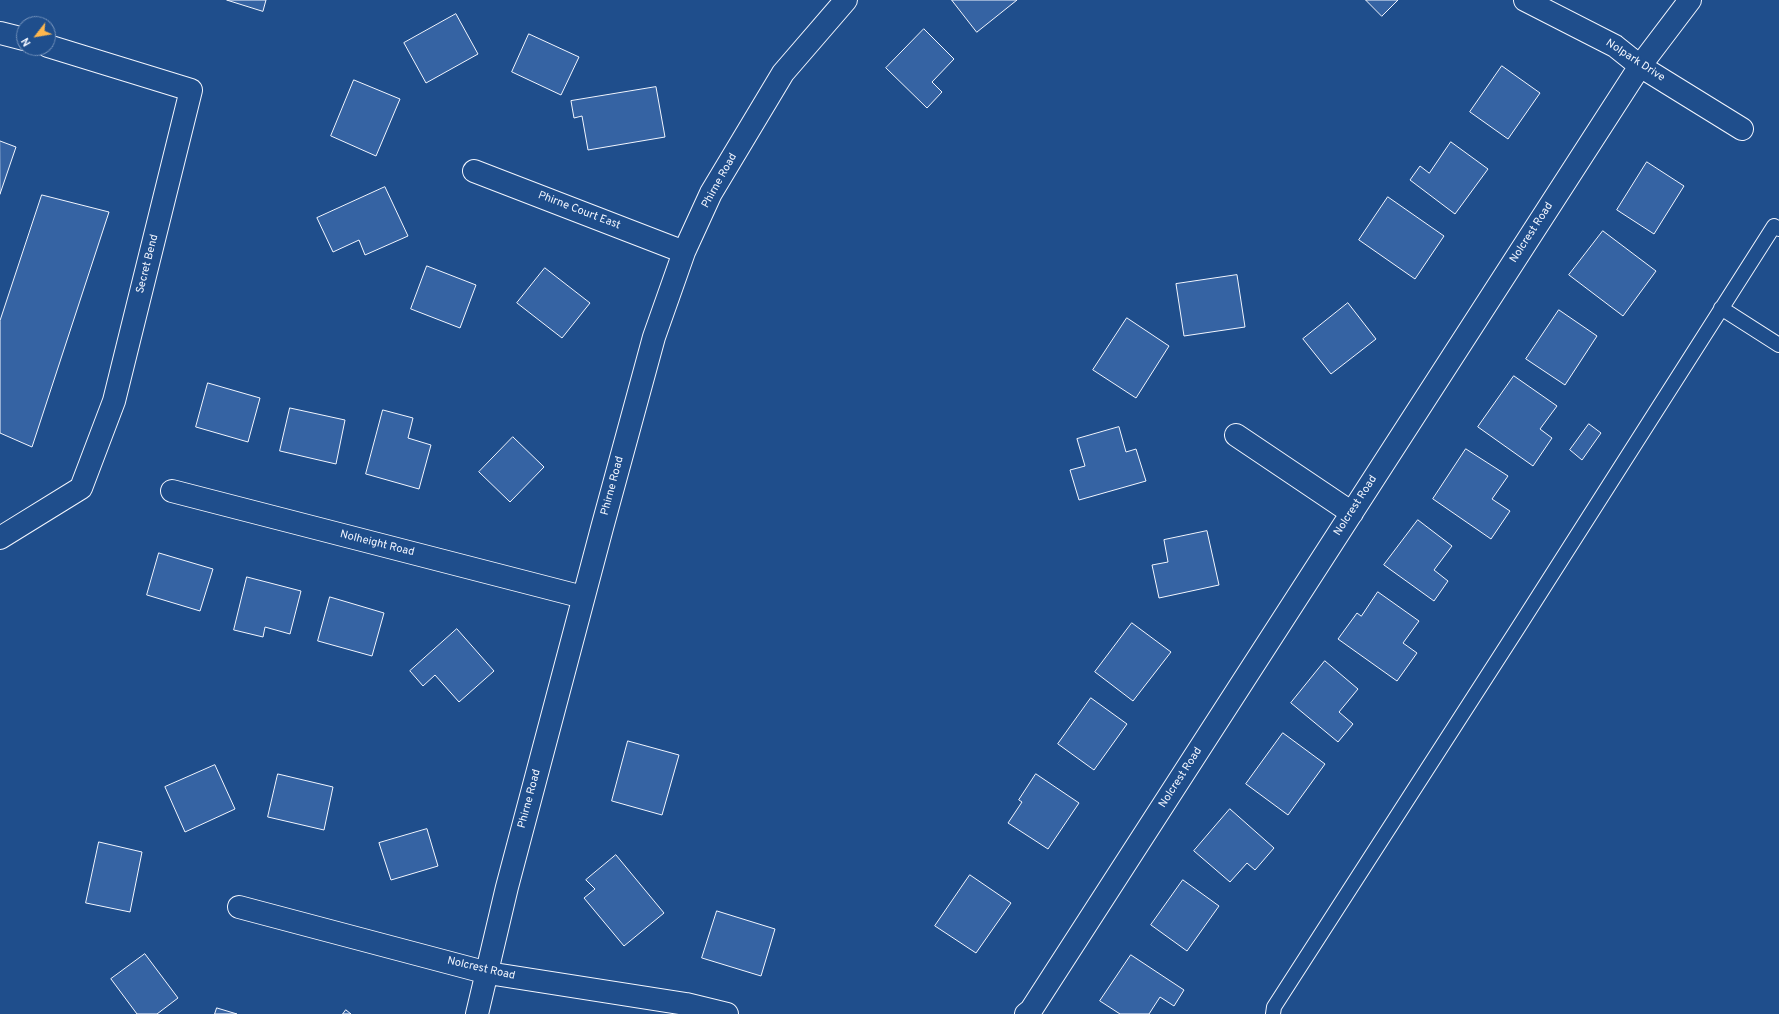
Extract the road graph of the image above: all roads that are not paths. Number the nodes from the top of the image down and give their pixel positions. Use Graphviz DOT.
graph roads {
  1 [pos="846,0"];
  2 [pos="1525,0"];
  3 [pos="1690,0"];
  4 [pos="0,33"];
  5 [pos="16,37"];
  6 [pos="56,48"];
  7 [pos="1640,66"];
  8 [pos="1742,129"];
  9 [pos="474,171"];
  10 [pos="1779,229"];
  11 [pos="684,252"];
  12 [pos="1721,308"];
  13 [pos="1779,345"];
  14 [pos="1236,435"];
  15 [pos="172,490"];
  16 [pos="1352,513"];
  17 [pos="0,538"];
  18 [pos="583,597"];
  19 [pos="239,907"];
  20 [pos="488,973"];
  21 [pos="478,1014"];
  22 [pos="727,1014"];
  23 [pos="1026,1014"];
  24 [pos="1273,1014"];
  1 -- 11 [label="street, Phirne Road"];
  2 -- 7 [label="street, Nolpark Drive"];
  3 -- 7 [label="street, Nolcrest Road"];
  4 -- 5 [label="street"];
  6 -- 17 [label="street, Secret Bend"];
  7 -- 8 [label="street, Nolpark Drive"];
  7 -- 16 [label="street, Nolcrest Road"];
  9 -- 11 [label="street, Phirne Court East"];
  10 -- 12 [label="lane"];
  11 -- 18 [label="street, Phirne Road"];
  12 -- 13 [label="lane"];
  12 -- 24 [label="lane"];
  14 -- 16 [label="street"];
  15 -- 18 [label="street, Nolheight Road"];
  16 -- 23 [label="street, Nolcrest Road"];
  18 -- 20 [label="street, Phirne Road"];
  19 -- 20 [label="street, Nolcrest Road"];
  20 -- 21 [label="street, Phirne Road"];
  20 -- 22 [label="street, Nolcrest Road"];
}
